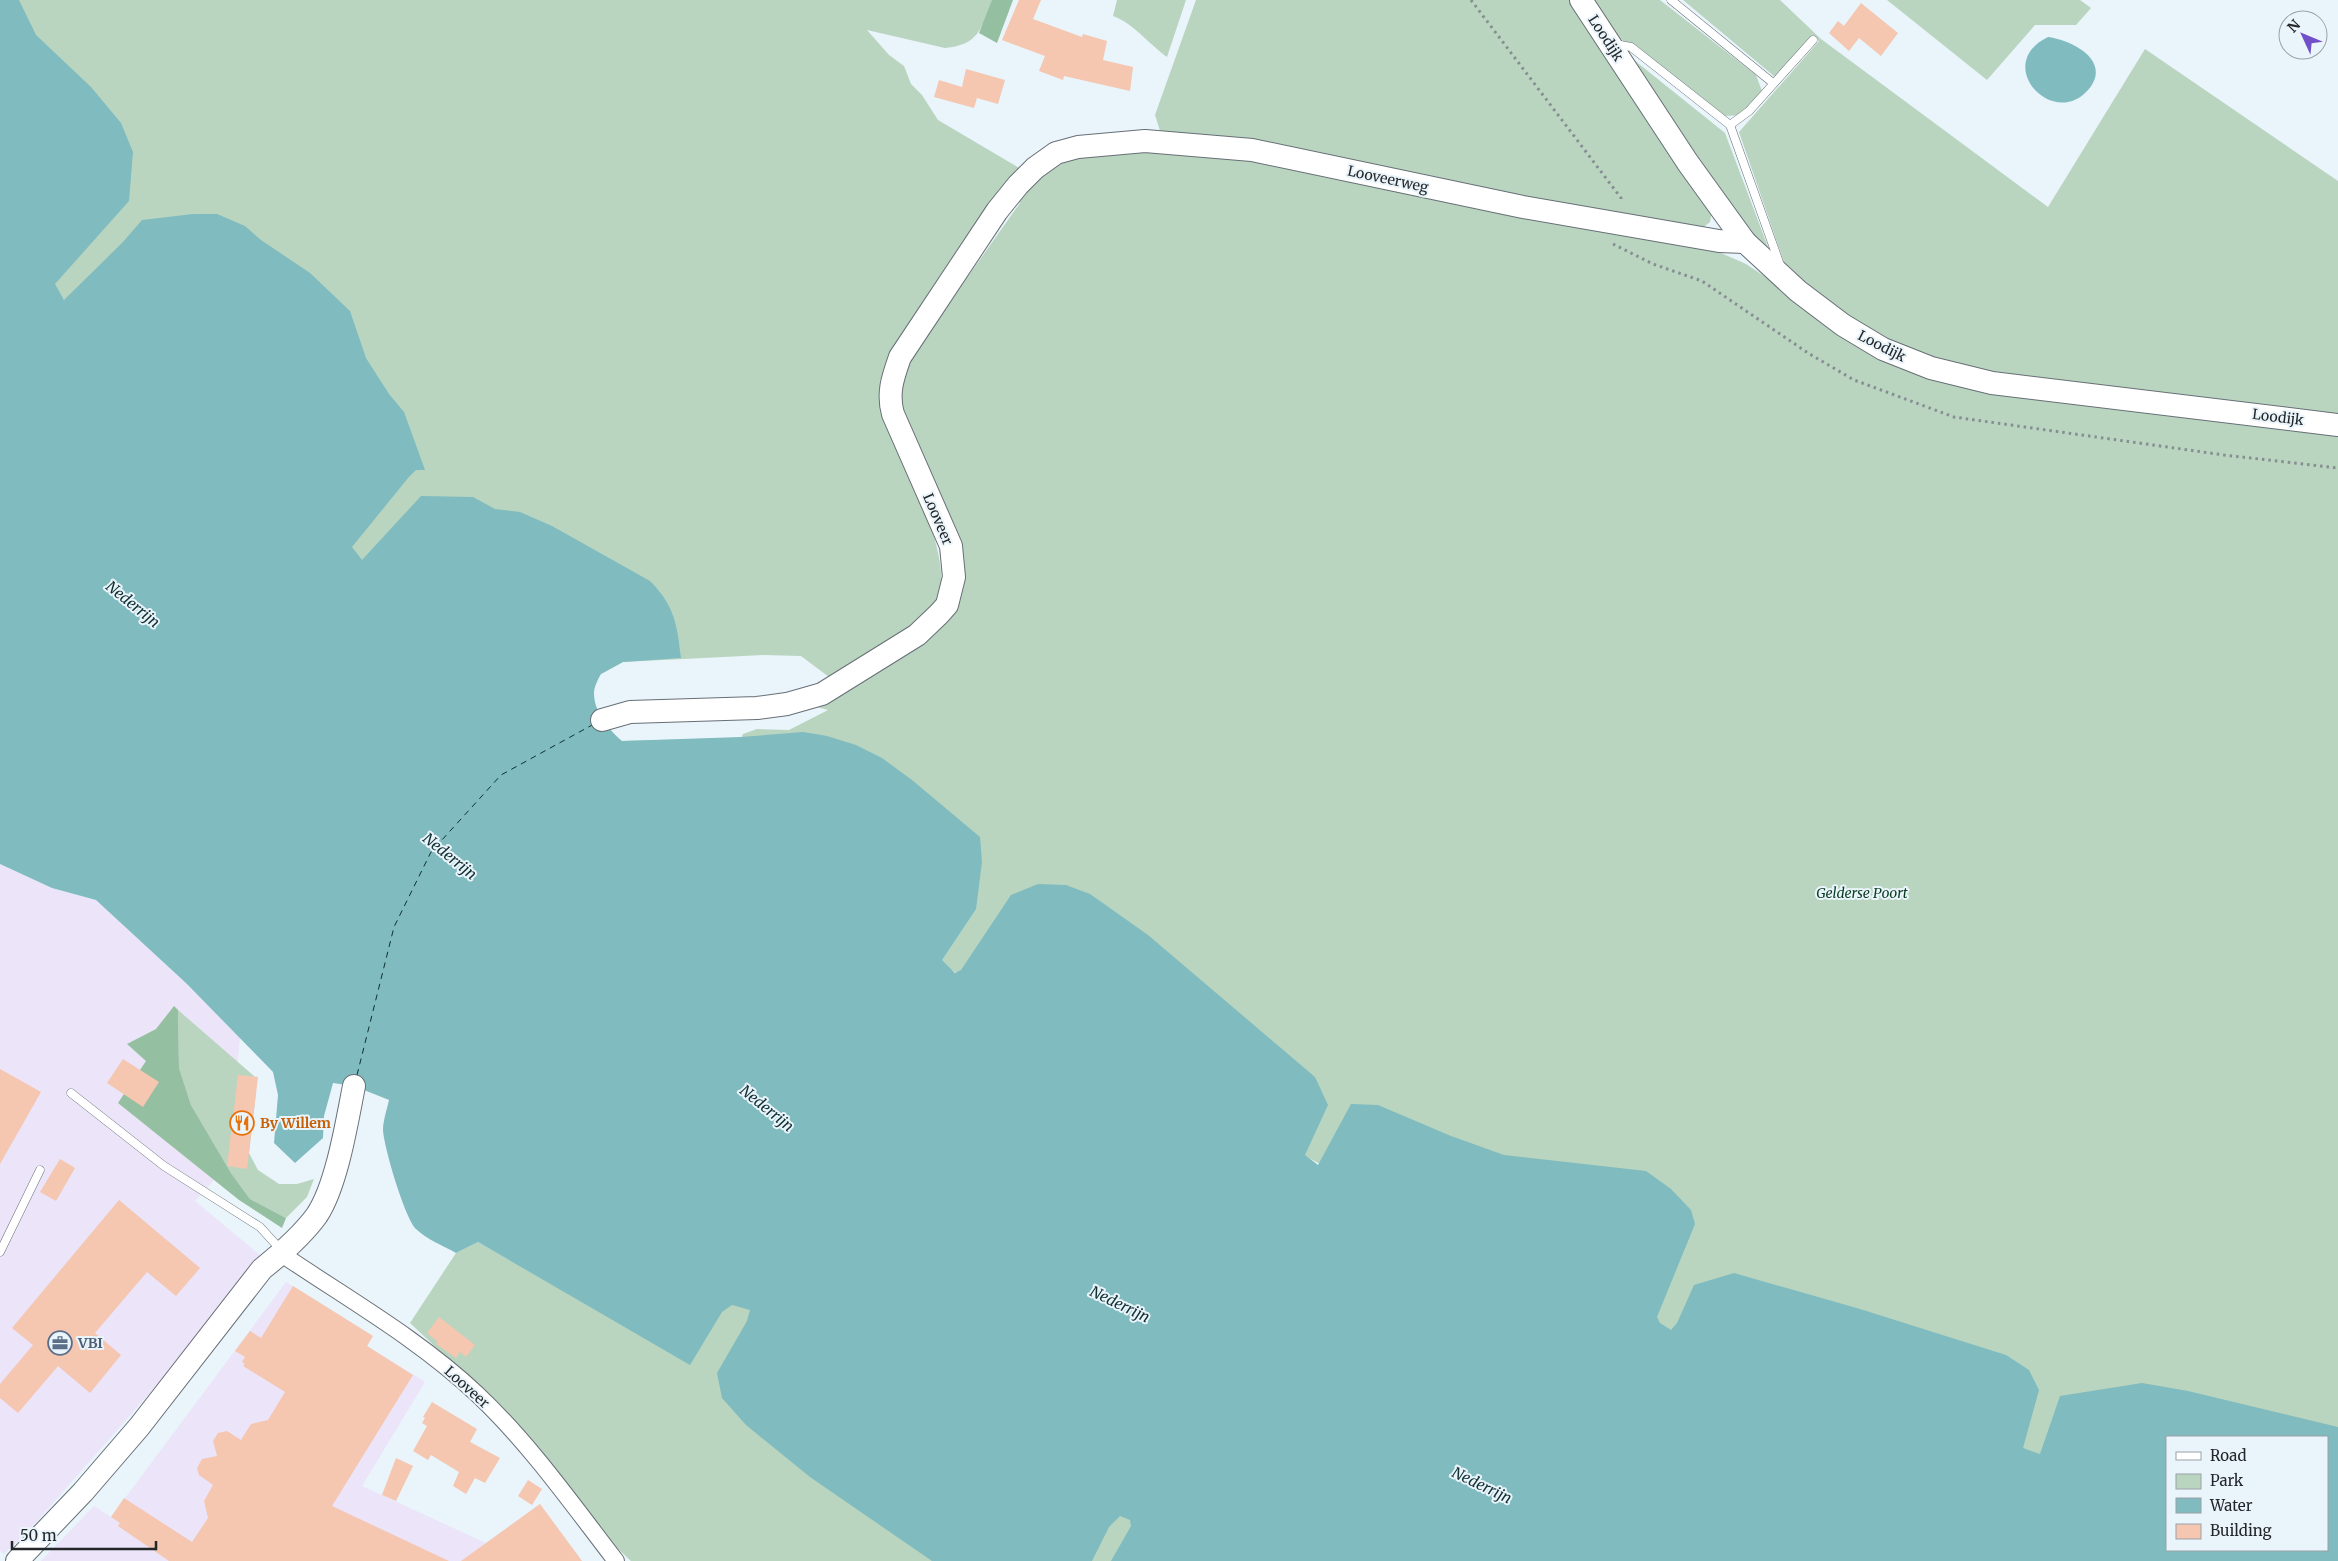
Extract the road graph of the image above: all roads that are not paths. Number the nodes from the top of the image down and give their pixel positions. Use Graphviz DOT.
graph roads {
  1 [pos="1581,0"];
  2 [pos="1672,0"];
  3 [pos="1813,40"];
  4 [pos="1610,44"];
  5 [pos="1773,83"];
  6 [pos="1730,125"];
  7 [pos="1035,168"];
  8 [pos="1744,242"];
  9 [pos="1784,278"];
  10 [pos="2338,425"];
  11 [pos="602,720"];
  12 [pos="354,1086"];
  13 [pos="72,1093"];
  14 [pos="40,1170"];
  15 [pos="0,1252"];
  16 [pos="283,1252"];
  17 [pos="17,1561"];
  18 [pos="616,1561"];
  1 -- 4 [label="street, Loodijk"];
  2 -- 5 [label="lane"];
  3 -- 5 [label="lane"];
  4 -- 6 [label="lane"];
  4 -- 8 [label="street, Loodijk"];
  5 -- 6 [label="lane"];
  6 -- 9 [label="lane"];
  7 -- 8 [label="street, Looveerweg"];
  7 -- 11 [label="street, Looveer"];
  8 -- 9 [label="street, Loodijk"];
  9 -- 10 [label="street, Loodijk"];
  12 -- 16 [label="street"];
  13 -- 16 [label="lane"];
  14 -- 15 [label="lane"];
  16 -- 17 [label="street"];
  16 -- 18 [label="street, Looveer"];
}
